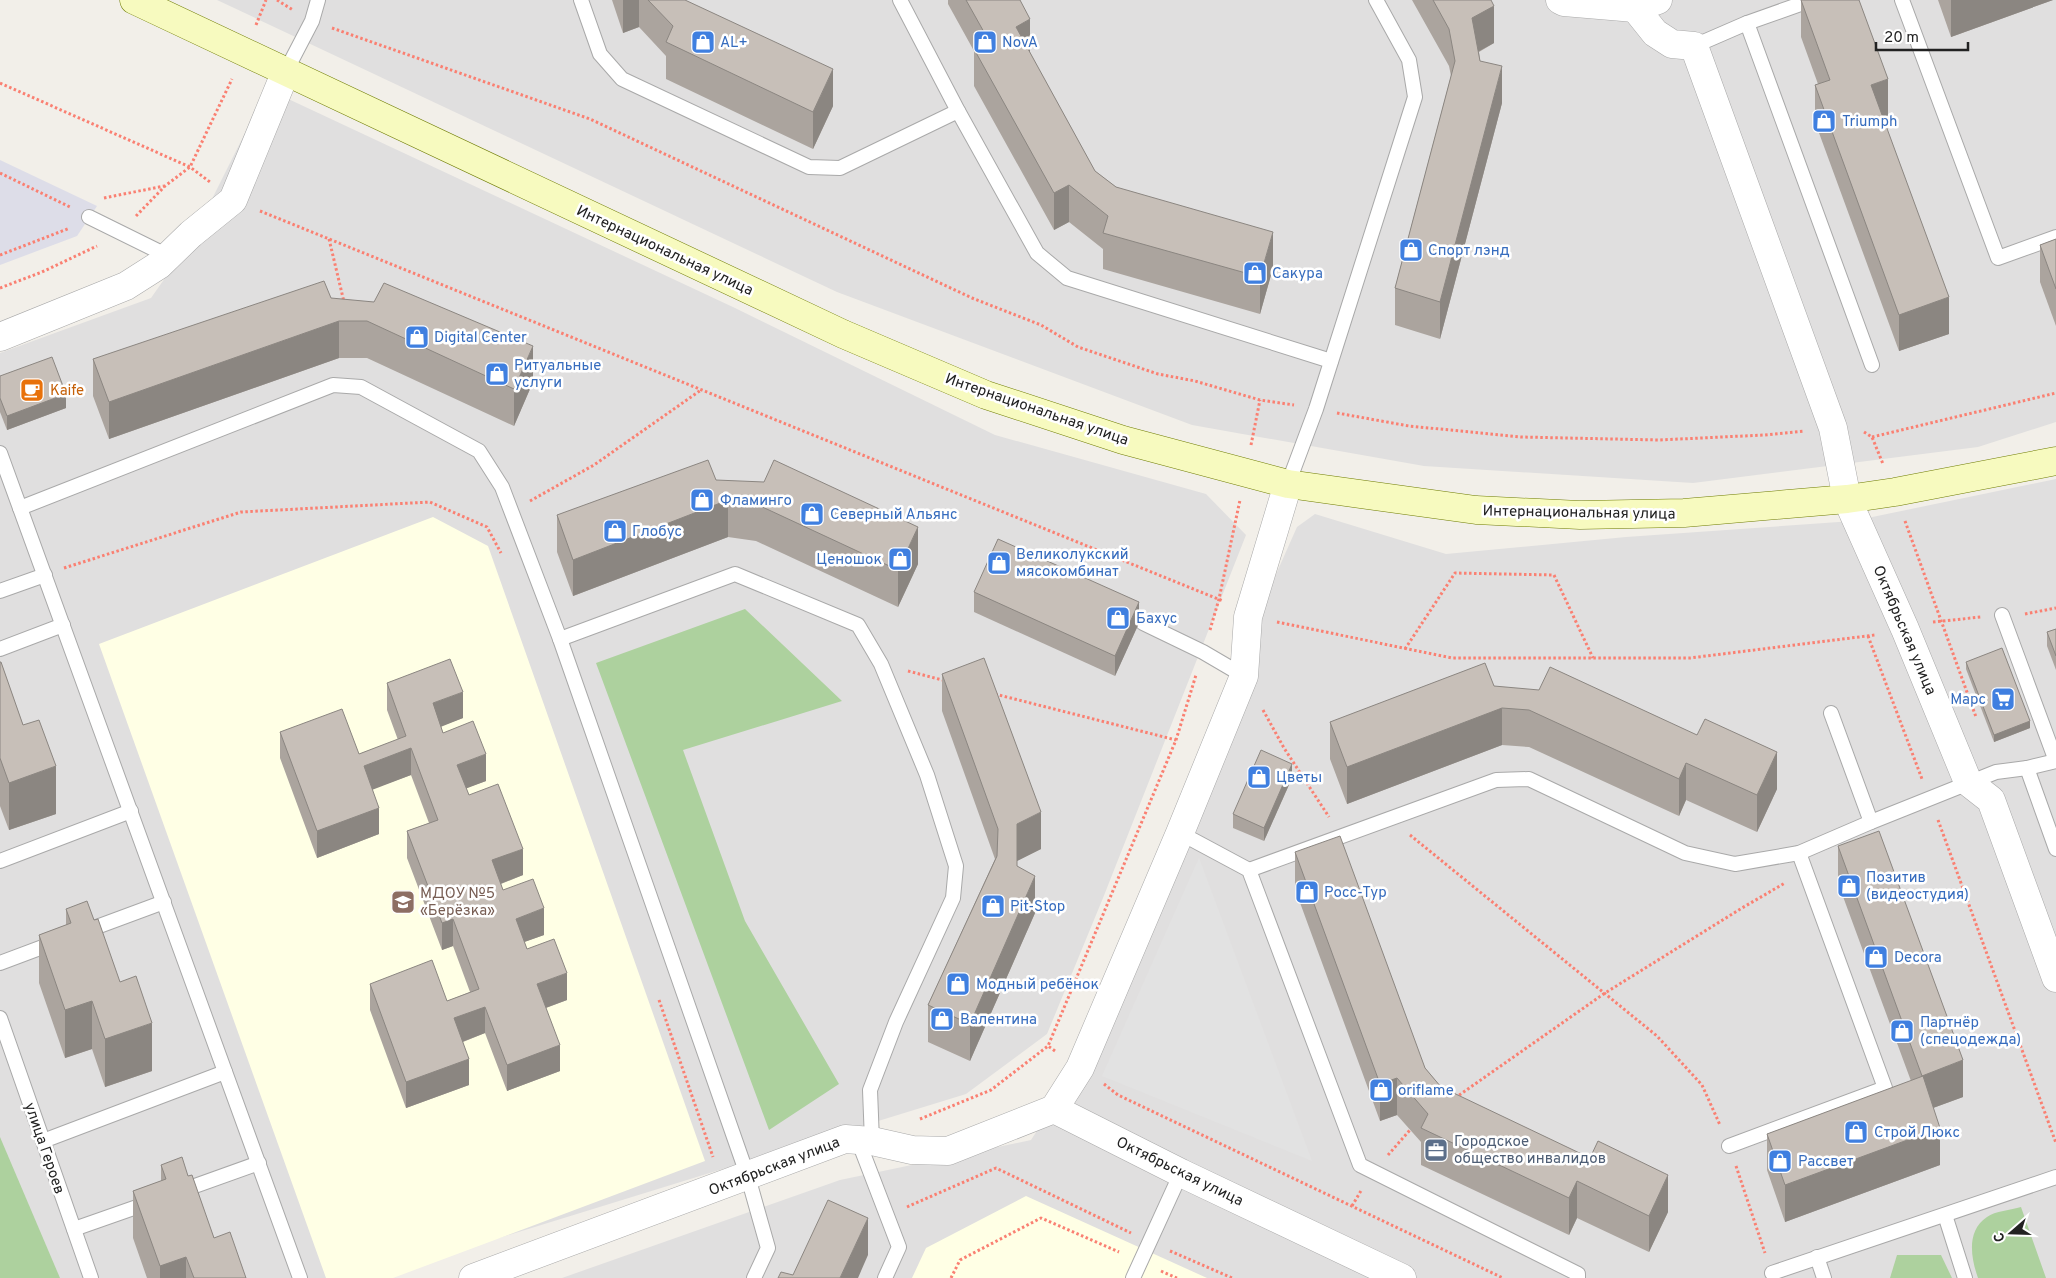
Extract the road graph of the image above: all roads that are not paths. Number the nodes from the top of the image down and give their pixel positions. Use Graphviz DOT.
graph roads {
  1 [pos="134,0"];
  2 [pos="318,0"];
  3 [pos="581,0"];
  4 [pos="900,0"];
  5 [pos="1376,0"];
  6 [pos="1560,0"];
  7 [pos="1812,0"];
  8 [pos="1902,0"];
  9 [pos="1646,4"];
  10 [pos="1746,24"];
  11 [pos="1694,46"];
  12 [pos="286,71"];
  13 [pos="958,111"];
  14 [pos="89,218"];
  15 [pos="2056,237"];
  16 [pos="168,256"];
  17 [pos="0,337"];
  18 [pos="1331,361"];
  19 [pos="1872,365"];
  20 [pos="0,452"];
  21 [pos="2056,461"];
  22 [pos="1288,484"];
  23 [pos="1847,499"];
  24 [pos="20,508"];
  25 [pos="45,575"];
  26 [pos="0,591"];
  27 [pos="2002,615"];
  28 [pos="1143,623"];
  29 [pos="63,625"];
  30 [pos="560,639"];
  31 [pos="0,649"];
  32 [pos="1244,676"];
  33 [pos="1831,713"];
  34 [pos="2056,761"];
  35 [pos="2027,768"];
  36 [pos="1968,782"];
  37 [pos="131,811"];
  38 [pos="1871,822"];
  39 [pos="1180,834"];
  40 [pos="2056,849"];
  41 [pos="1799,853"];
  42 [pos="0,860"];
  43 [pos="1249,870"];
  44 [pos="164,902"];
  45 [pos="0,963"];
  46 [pos="2056,978"];
  47 [pos="0,1018"];
  48 [pos="225,1072"];
  49 [pos="1054,1109"];
  50 [pos="866,1140"];
  51 [pos="43,1141"];
  52 [pos="1729,1146"];
  53 [pos="259,1164"];
  54 [pos="1182,1173"];
  55 [pos="748,1177"];
  56 [pos="2056,1177"];
  57 [pos="1945,1215"];
  58 [pos="74,1229"];
  59 [pos="1817,1256"];
  60 [pos="1772,1273"];
  61 [pos="91,1278"];
  62 [pos="300,1278"];
  63 [pos="474,1278"];
  64 [pos="754,1278"];
  65 [pos="885,1278"];
  66 [pos="1133,1278"];
  67 [pos="1402,1278"];
  68 [pos="1578,1278"];
  69 [pos="1824,1278"];
  70 [pos="1965,1278"];
  1 -- 12 [label="main road, Интернациональная улица"];
  2 -- 12 [label="lane"];
  3 -- 13 [label="lane"];
  4 -- 13 [label="lane"];
  5 -- 18 [label="lane"];
  6 -- 9 [label="street"];
  7 -- 10 [label="lane"];
  8 -- 15 [label="lane"];
  9 -- 11 [label="street"];
  10 -- 11 [label="lane"];
  10 -- 19 [label="lane"];
  11 -- 23 [label="street"];
  12 -- 16 [label="street"];
  12 -- 22 [label="main road, Интернациональная улица"];
  13 -- 18 [label="lane"];
  14 -- 16 [label="lane"];
  16 -- 17 [label="street"];
  18 -- 22 [label="lane"];
  20 -- 24 [label="lane"];
  21 -- 23 [label="main road, Интернациональная улица"];
  22 -- 23 [label="main road, Интернациональная улица"];
  22 -- 32 [label="street"];
  23 -- 36 [label="street, Октябрьская улица"];
  24 -- 25 [label="lane"];
  24 -- 30 [label="lane"];
  25 -- 26 [label="lane"];
  25 -- 29 [label="lane"];
  27 -- 34 [label="lane"];
  28 -- 32 [label="lane"];
  29 -- 31 [label="lane"];
  29 -- 37 [label="lane"];
  30 -- 50 [label="lane"];
  30 -- 55 [label="lane"];
  32 -- 39 [label="street"];
  33 -- 38 [label="lane"];
  34 -- 35 [label="lane"];
  35 -- 36 [label="lane"];
  35 -- 40 [label="lane"];
  36 -- 38 [label="lane"];
  36 -- 46 [label="street, Октябрьская улица"];
  37 -- 42 [label="lane"];
  37 -- 44 [label="lane"];
  38 -- 41 [label="lane"];
  39 -- 43 [label="lane"];
  39 -- 49 [label="street"];
  41 -- 43 [label="lane"];
  41 -- 52 [label="lane"];
  43 -- 68 [label="lane"];
  44 -- 45 [label="lane"];
  44 -- 48 [label="lane"];
  47 -- 51 [label="lane, улица Героев"];
  48 -- 51 [label="lane"];
  48 -- 53 [label="lane"];
  49 -- 50 [label="street, Октябрьская улица"];
  49 -- 54 [label="street, Октябрьская улица"];
  50 -- 55 [label="street, Октябрьская улица"];
  50 -- 65 [label="lane"];
  51 -- 58 [label="lane, улица Героев"];
  53 -- 58 [label="lane"];
  53 -- 62 [label="lane"];
  54 -- 66 [label="lane"];
  54 -- 67 [label="street, Октябрьская улица"];
  55 -- 63 [label="street, Октябрьская улица"];
  55 -- 64 [label="lane"];
  56 -- 57 [label="lane"];
  57 -- 59 [label="lane"];
  57 -- 70 [label="lane"];
  58 -- 61 [label="lane, улица Героев"];
  59 -- 60 [label="lane"];
  59 -- 69 [label="lane"];
}
